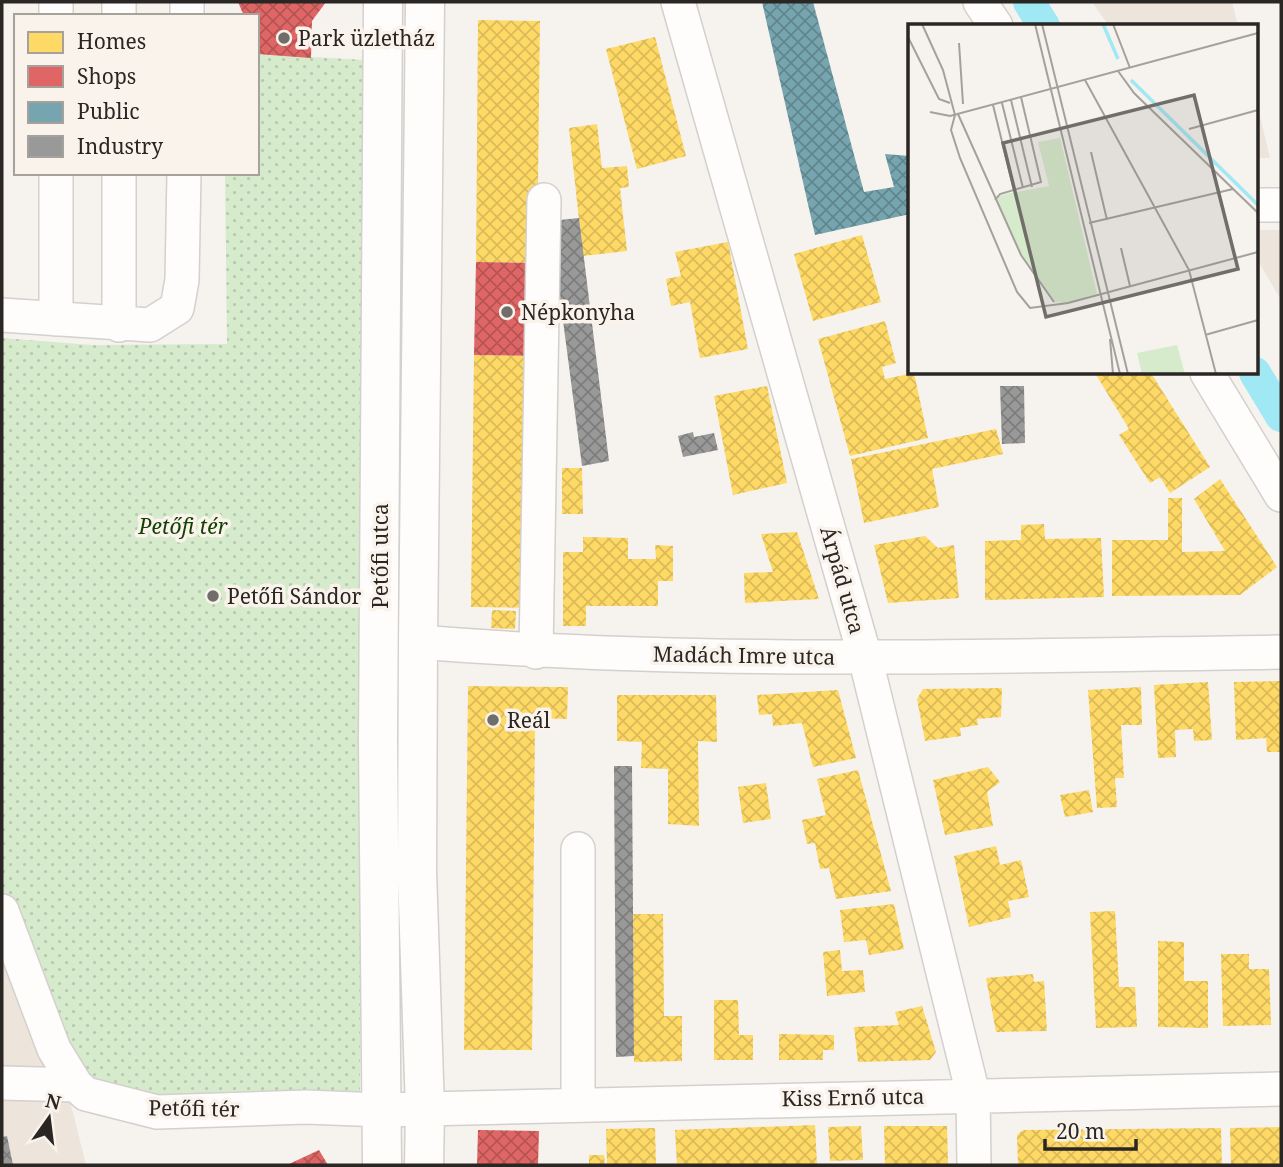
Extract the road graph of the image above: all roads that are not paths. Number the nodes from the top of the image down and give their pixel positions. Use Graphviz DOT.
graph roads {
  1 [pos="383,2"];
  2 [pos="425,2"];
  3 [pos="678,2"];
  4 [pos="980,2"];
  5 [pos="995,24"];
  6 [pos="56,175"];
  7 [pos="119,175"];
  8 [pos="184,175"];
  9 [pos="544,200"];
  10 [pos="1258,205"];
  11 [pos="1281,205"];
  12 [pos="2,315"];
  13 [pos="56,320"];
  14 [pos="119,325"];
  15 [pos="1208,374"];
  16 [pos="1281,495"];
  17 [pos="418,642"];
  18 [pos="536,652"];
  19 [pos="1281,652"];
  20 [pos="865,657"];
  21 [pos="578,849"];
  22 [pos="2,911"];
  23 [pos="2,1083"];
  24 [pos="76,1086"];
  25 [pos="1281,1089"];
  26 [pos="973,1094"];
  27 [pos="578,1104"];
  28 [pos="425,1109"];
  29 [pos="382,1110"];
  30 [pos="382,1165"];
  31 [pos="424,1165"];
  32 [pos="974,1165"];
  1 -- 29 [label="main road, Petőfi utca"];
  2 -- 17 [label="main road, Petőfi utca"];
  3 -- 20 [label="street, Árpád utca"];
  4 -- 5 [label="street"];
  6 -- 13 [label="street"];
  7 -- 14 [label="street"];
  8 -- 14 [label="street"];
  9 -- 18 [label="street"];
  10 -- 11 [label="street"];
  12 -- 13 [label="street"];
  13 -- 14 [label="street"];
  15 -- 16 [label="street"];
  17 -- 18 [label="street, Madách Imre utca"];
  17 -- 28 [label="main road, Petőfi utca"];
  18 -- 20 [label="street, Madách Imre utca"];
  19 -- 20 [label="street, Madách Imre utca"];
  20 -- 26 [label="street, Árpád utca"];
  21 -- 27 [label="street"];
  22 -- 24 [label="street"];
  23 -- 24 [label="street"];
  24 -- 29 [label="street, Petőfi tér"];
  25 -- 26 [label="street, Kiss Ernő utca"];
  26 -- 27 [label="street, Kiss Ernő utca"];
  26 -- 32 [label="street, Árpád utca"];
  27 -- 28 [label="street, Kiss Ernő utca"];
  28 -- 29 [label="street, Petőfi tér"];
  28 -- 31 [label="main road, Petőfi utca"];
  29 -- 30 [label="main road, Petőfi utca"];
}
